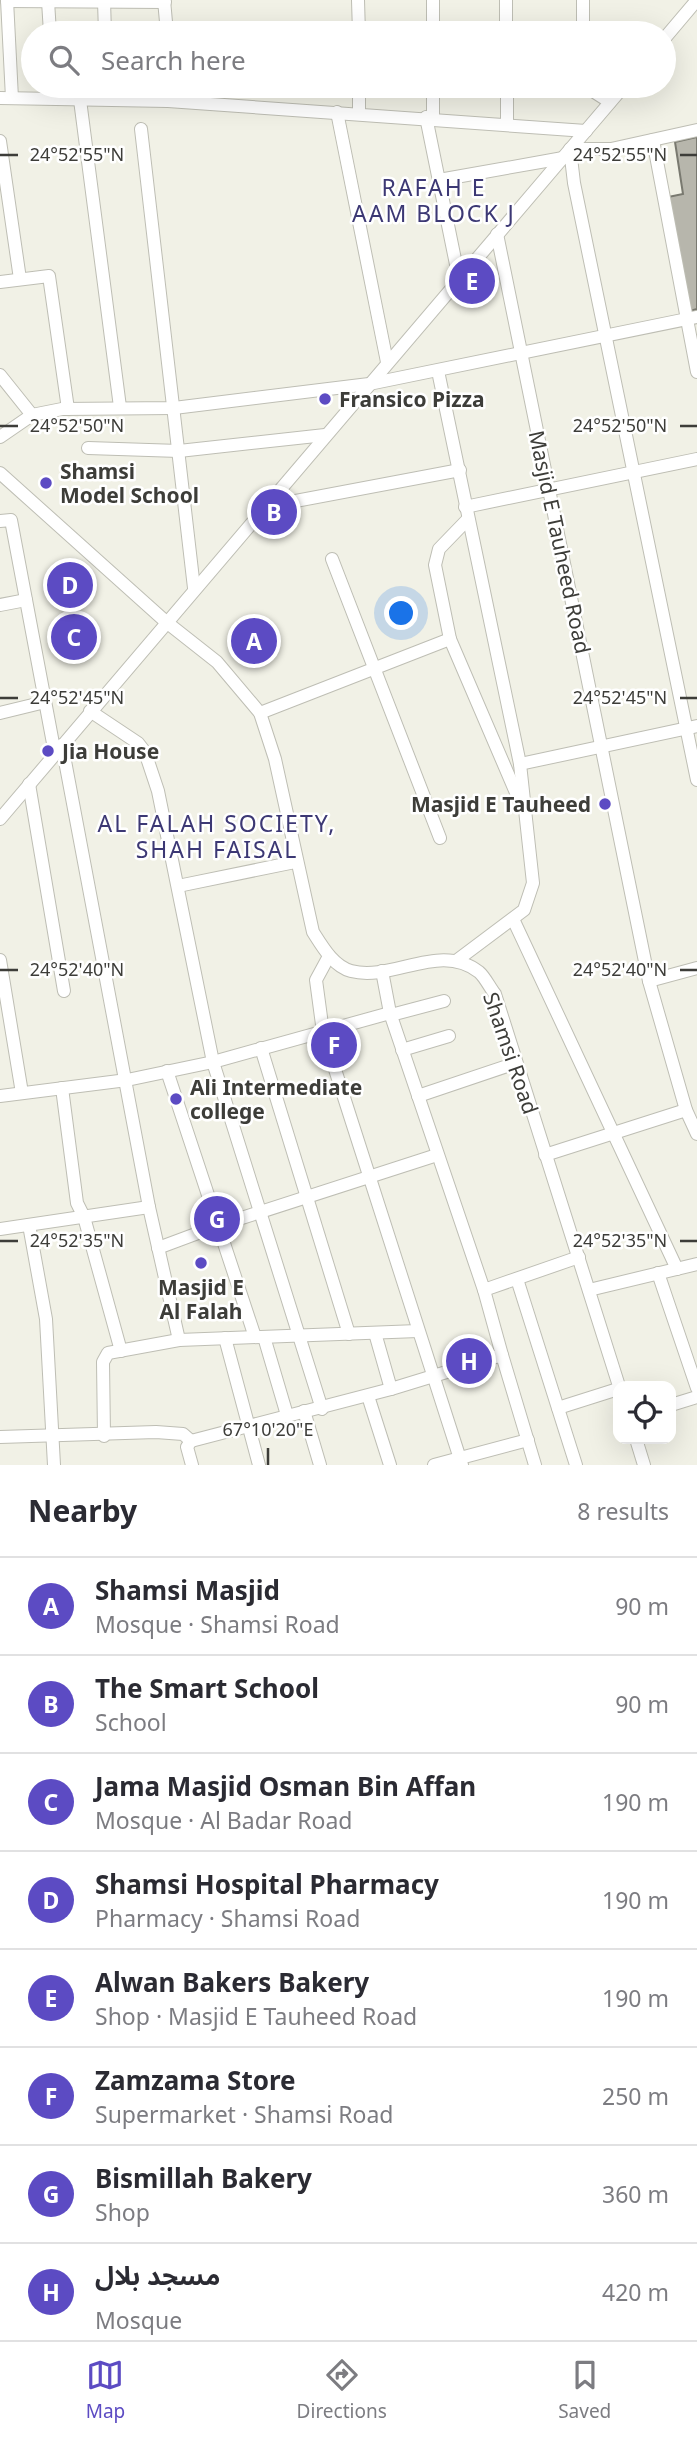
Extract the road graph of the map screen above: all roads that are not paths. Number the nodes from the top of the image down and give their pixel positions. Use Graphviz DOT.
graph roads {
  1 [pos="7,0"];
  2 [pos="358,0"];
  3 [pos="433,0"];
  4 [pos="506,0"];
  5 [pos="583,0"];
  6 [pos="697,0"];
  7 [pos="48,1"];
  8 [pos="104,1"];
  9 [pos="165,1"];
  10 [pos="49,21"];
  11 [pos="105,21"];
  12 [pos="166,21"];
  13 [pos="359,21"];
  14 [pos="433,21"];
  15 [pos="506,21"];
  16 [pos="583,21"];
  17 [pos="676,25"];
  18 [pos="6,98"];
  19 [pos="73,98"];
  20 [pos="359,98"];
  21 [pos="431,98"];
  22 [pos="506,98"];
  23 [pos="604,98"];
  24 [pos="614,98"];
  25 [pos="80,100"];
  26 [pos="108,100"];
  27 [pos="168,100"];
  28 [pos="610,102"];
  29 [pos="337,112"];
  30 [pos="359,113"];
  31 [pos="429,117"];
  32 [pos="507,124"];
  33 [pos="141,130"];
  34 [pos="697,130"];
  35 [pos="586,131"];
  36 [pos="653,140"];
  37 [pos="0,141"];
  38 [pos="566,153"];
  39 [pos="439,180"];
  40 [pos="497,234"];
  41 [pos="20,279"];
  42 [pos="459,279"];
  43 [pos="0,282"];
  44 [pos="691,318"];
  45 [pos="605,337"];
  46 [pos="521,354"];
  47 [pos="387,362"];
  48 [pos="438,370"];
  49 [pos="697,372"];
  50 [pos="0,375"];
  51 [pos="369,384"];
  52 [pos="120,407"];
  53 [pos="174,408"];
  54 [pos="68,409"];
  55 [pos="32,415"];
  56 [pos="325,435"];
  57 [pos="0,437"];
  58 [pos="88,448"];
  59 [pos="178,450"];
  60 [pos="697,459"];
  61 [pos="460,470"];
  62 [pos="0,472"];
  63 [pos="634,472"];
  64 [pos="549,489"];
  65 [pos="264,507"];
  66 [pos="466,513"];
  67 [pos="0,520"];
  68 [pos="332,559"];
  69 [pos="194,588"];
  70 [pos="26,600"];
  71 [pos="0,605"];
  72 [pos="166,621"];
  73 [pos="450,639"];
  74 [pos="374,666"];
  75 [pos="45,702"];
  76 [pos="90,711"];
  77 [pos="0,713"];
  78 [pos="260,713"];
  79 [pos="692,727"];
  80 [pos="603,746"];
  81 [pos="59,749"];
  82 [pos="520,764"];
  83 [pos="697,780"];
  84 [pos="29,784"];
  85 [pos="526,816"];
  86 [pos="0,819"];
  87 [pos="440,838"];
  88 [pos="295,862"];
  89 [pos="178,886"];
  90 [pos="513,919"];
  91 [pos="329,956"];
  92 [pos="0,960"];
  93 [pos="456,961"];
  94 [pos="696,970"];
  95 [pos="382,971"];
  96 [pos="649,981"];
  97 [pos="64,990"];
  98 [pos="444,1001"];
  99 [pos="390,1014"];
  100 [pos="323,1032"];
  101 [pos="449,1036"];
  102 [pos="261,1048"];
  103 [pos="402,1050"];
  104 [pos="214,1062"];
  105 [pos="516,1063"];
  106 [pos="167,1071"];
  107 [pos="127,1080"];
  108 [pos="62,1088"];
  109 [pos="22,1093"];
  110 [pos="0,1096"];
  111 [pos="418,1096"];
  112 [pos="686,1110"];
  113 [pos="613,1132"];
  114 [pos="697,1134"];
  115 [pos="437,1155"];
  116 [pos="545,1155"];
  117 [pos="368,1176"];
  118 [pos="306,1196"];
  119 [pos="149,1207"];
  120 [pos="261,1211"];
  121 [pos="84,1217"];
  122 [pos="29,1225"];
  123 [pos="217,1226"];
  124 [pos="0,1229"];
  125 [pos="158,1248"];
  126 [pos="579,1257"];
  127 [pos="697,1264"];
  128 [pos="677,1269"];
  129 [pos="658,1273"];
  130 [pos="517,1279"];
  131 [pos="484,1290"];
  132 [pos="590,1290"];
  133 [pos="418,1331"];
  134 [pos="374,1333"];
  135 [pos="349,1334"];
  136 [pos="301,1335"];
  137 [pos="260,1337"];
  138 [pos="225,1338"];
  139 [pos="179,1340"];
  140 [pos="121,1351"];
  141 [pos="502,1355"];
  142 [pos="432,1378"];
  143 [pos="617,1381"];
  144 [pos="697,1388"];
  145 [pos="613,1389"];
  146 [pos="391,1390"];
  147 [pos="368,1396"];
  148 [pos="697,1397"];
  149 [pos="676,1403"];
  150 [pos="558,1408"];
  151 [pos="322,1409"];
  152 [pos="304,1411"];
  153 [pos="287,1415"];
  154 [pos="249,1425"];
  155 [pos="53,1435"];
  156 [pos="104,1436"];
  157 [pos="0,1437"];
  158 [pos="528,1440"];
  159 [pos="191,1441"];
  160 [pos="638,1444"];
  161 [pos="461,1462"];
  162 [pos="54,1465"];
  163 [pos="192,1465"];
  164 [pos="259,1465"];
  165 [pos="320,1465"];
  166 [pos="390,1465"];
  167 [pos="434,1465"];
  168 [pos="535,1465"];
  169 [pos="576,1465"];
  170 [pos="644,1465"];
  1 -- 7 [label="street"];
  1 -- 18 [label="street"];
  2 -- 13 [label="street"];
  3 -- 14 [label="street"];
  4 -- 15 [label="street"];
  5 -- 16 [label="street"];
  6 -- 17 [label="street"];
  7 -- 8 [label="street"];
  7 -- 10 [label="street"];
  8 -- 9 [label="street"];
  8 -- 11 [label="street"];
  9 -- 12 [label="street"];
  19 -- 25 [label="street"];
  20 -- 30 [label="street"];
  21 -- 31 [label="street"];
  22 -- 32 [label="street"];
  23 -- 28 [label="street"];
  24 -- 28 [label="street"];
  25 -- 26 [label="street"];
  25 -- 52 [label="street"];
  26 -- 27 [label="street"];
  27 -- 29 [label="street"];
  28 -- 35 [label="street"];
  29 -- 30 [label="street"];
  29 -- 47 [label="street"];
  30 -- 31 [label="street"];
  31 -- 32 [label="street"];
  31 -- 39 [label="street"];
  32 -- 35 [label="street"];
  33 -- 53 [label="street"];
  34 -- 36 [label="street"];
  35 -- 38 [label="street"];
  36 -- 38 [label="street"];
  36 -- 44 [label="street"];
  37 -- 41 [label="street"];
  38 -- 39 [label="street"];
  38 -- 40 [label="street"];
  38 -- 45 [label="street"];
  39 -- 42 [label="street"];
  40 -- 42 [label="street"];
  40 -- 46 [label="street, Masjid E Tauheed Road"];
  41 -- 43 [label="street"];
  41 -- 54 [label="street"];
  42 -- 47 [label="street"];
  44 -- 45 [label="street"];
  44 -- 49 [label="street"];
  45 -- 46 [label="street"];
  45 -- 63 [label="street"];
  46 -- 48 [label="street"];
  46 -- 64 [label="street, Masjid E Tauheed Road"];
  47 -- 51 [label="street"];
  48 -- 51 [label="street"];
  48 -- 61 [label="street"];
  50 -- 55 [label="street"];
  51 -- 53 [label="street"];
  51 -- 56 [label="street"];
  52 -- 53 [label="street"];
  52 -- 54 [label="street"];
  53 -- 59 [label="street"];
  54 -- 55 [label="street"];
  55 -- 57 [label="street"];
  56 -- 59 [label="street"];
  56 -- 65 [label="street"];
  58 -- 59 [label="street"];
  59 -- 69 [label="street"];
  60 -- 63 [label="street"];
  61 -- 65 [label="street"];
  61 -- 66 [label="street"];
  62 -- 72 [label="street"];
  63 -- 64 [label="street"];
  63 -- 79 [label="street"];
  64 -- 66 [label="street"];
  64 -- 80 [label="street, Masjid E Tauheed Road"];
  65 -- 69 [label="street"];
  66 -- 73 [label="street"];
  66 -- 82 [label="street"];
  67 -- 70 [label="street"];
  68 -- 74 [label="street"];
  69 -- 72 [label="street"];
  70 -- 71 [label="street"];
  70 -- 75 [label="street"];
  72 -- 76 [label="street"];
  72 -- 78 [label="street"];
  73 -- 74 [label="street"];
  73 -- 85 [label="street"];
  74 -- 78 [label="street"];
  74 -- 87 [label="street"];
  75 -- 77 [label="street"];
  75 -- 81 [label="street"];
  76 -- 81 [label="street"];
  76 -- 89 [label="street"];
  78 -- 88 [label="street"];
  79 -- 80 [label="street"];
  79 -- 83 [label="street"];
  80 -- 82 [label="street"];
  80 -- 96 [label="street, Masjid E Tauheed Road"];
  81 -- 84 [label="street"];
  81 -- 107 [label="street"];
  82 -- 85 [label="street"];
  84 -- 86 [label="street"];
  84 -- 97 [label="street"];
  85 -- 90 [label="street"];
  88 -- 89 [label="street"];
  88 -- 91 [label="street"];
  89 -- 104 [label="street"];
  90 -- 93 [label="street"];
  90 -- 113 [label="street"];
  91 -- 95 [label="street"];
  91 -- 100 [label="street"];
  92 -- 109 [label="street"];
  93 -- 95 [label="street"];
  93 -- 105 [label="street, Shamsi Road"];
  94 -- 96 [label="street"];
  95 -- 99 [label="street"];
  96 -- 112 [label="street, Masjid E Tauheed Road"];
  98 -- 99 [label="street"];
  99 -- 100 [label="street"];
  99 -- 103 [label="street"];
  100 -- 102 [label="street"];
  100 -- 117 [label="street"];
  101 -- 103 [label="street"];
  102 -- 104 [label="street"];
  102 -- 118 [label="street"];
  103 -- 111 [label="street"];
  104 -- 106 [label="street"];
  104 -- 120 [label="street"];
  105 -- 111 [label="street"];
  105 -- 116 [label="street, Shamsi Road"];
  106 -- 107 [label="street"];
  106 -- 123 [label="street"];
  107 -- 108 [label="street"];
  107 -- 119 [label="street"];
  108 -- 109 [label="street"];
  108 -- 121 [label="street"];
  109 -- 110 [label="street"];
  111 -- 115 [label="street"];
  112 -- 113 [label="street"];
  112 -- 114 [label="street, Masjid E Tauheed Road"];
  113 -- 116 [label="street"];
  113 -- 128 [label="street"];
  115 -- 117 [label="street"];
  115 -- 131 [label="street"];
  116 -- 126 [label="street, Shamsi Road"];
  117 -- 118 [label="street"];
  117 -- 133 [label="street"];
  118 -- 120 [label="street"];
  118 -- 135 [label="street"];
  119 -- 121 [label="street"];
  119 -- 125 [label="street"];
  120 -- 123 [label="street"];
  120 -- 136 [label="street"];
  121 -- 122 [label="street"];
  121 -- 140 [label="street"];
  122 -- 124 [label="street"];
  122 -- 155 [label="street"];
  123 -- 125 [label="street"];
  123 -- 137 [label="street"];
  125 -- 139 [label="street"];
  126 -- 130 [label="street"];
  126 -- 132 [label="street, Shamsi Road"];
  127 -- 128 [label="street"];
  128 -- 129 [label="street"];
  129 -- 132 [label="street"];
  129 -- 144 [label="street"];
  130 -- 131 [label="street"];
  130 -- 150 [label="street"];
  131 -- 141 [label="street"];
  132 -- 143 [label="street, Shamsi Road"];
  133 -- 134 [label="street"];
  133 -- 142 [label="street"];
  134 -- 135 [label="street"];
  134 -- 146 [label="street"];
  135 -- 136 [label="street"];
  136 -- 137 [label="street"];
  136 -- 151 [label="street"];
  137 -- 138 [label="street"];
  137 -- 153 [label="street"];
  138 -- 139 [label="street"];
  138 -- 154 [label="street"];
  139 -- 140 [label="street"];
  140 -- 156 [label="street"];
  141 -- 142 [label="street"];
  141 -- 158 [label="street"];
  142 -- 146 [label="street"];
  142 -- 161 [label="street"];
  145 -- 150 [label="street"];
  146 -- 147 [label="street"];
  147 -- 151 [label="street"];
  147 -- 166 [label="street"];
  148 -- 149 [label="street"];
  150 -- 169 [label="street"];
  151 -- 152 [label="street"];
  152 -- 153 [label="street"];
  152 -- 165 [label="street"];
  153 -- 154 [label="street"];
  154 -- 159 [label="street"];
  154 -- 164 [label="street"];
  155 -- 156 [label="street"];
  155 -- 157 [label="street"];
  155 -- 162 [label="street"];
  156 -- 159 [label="street"];
  158 -- 161 [label="street"];
  158 -- 168 [label="street"];
  159 -- 163 [label="street"];
  160 -- 170 [label="street"];
  161 -- 167 [label="street"];
}
